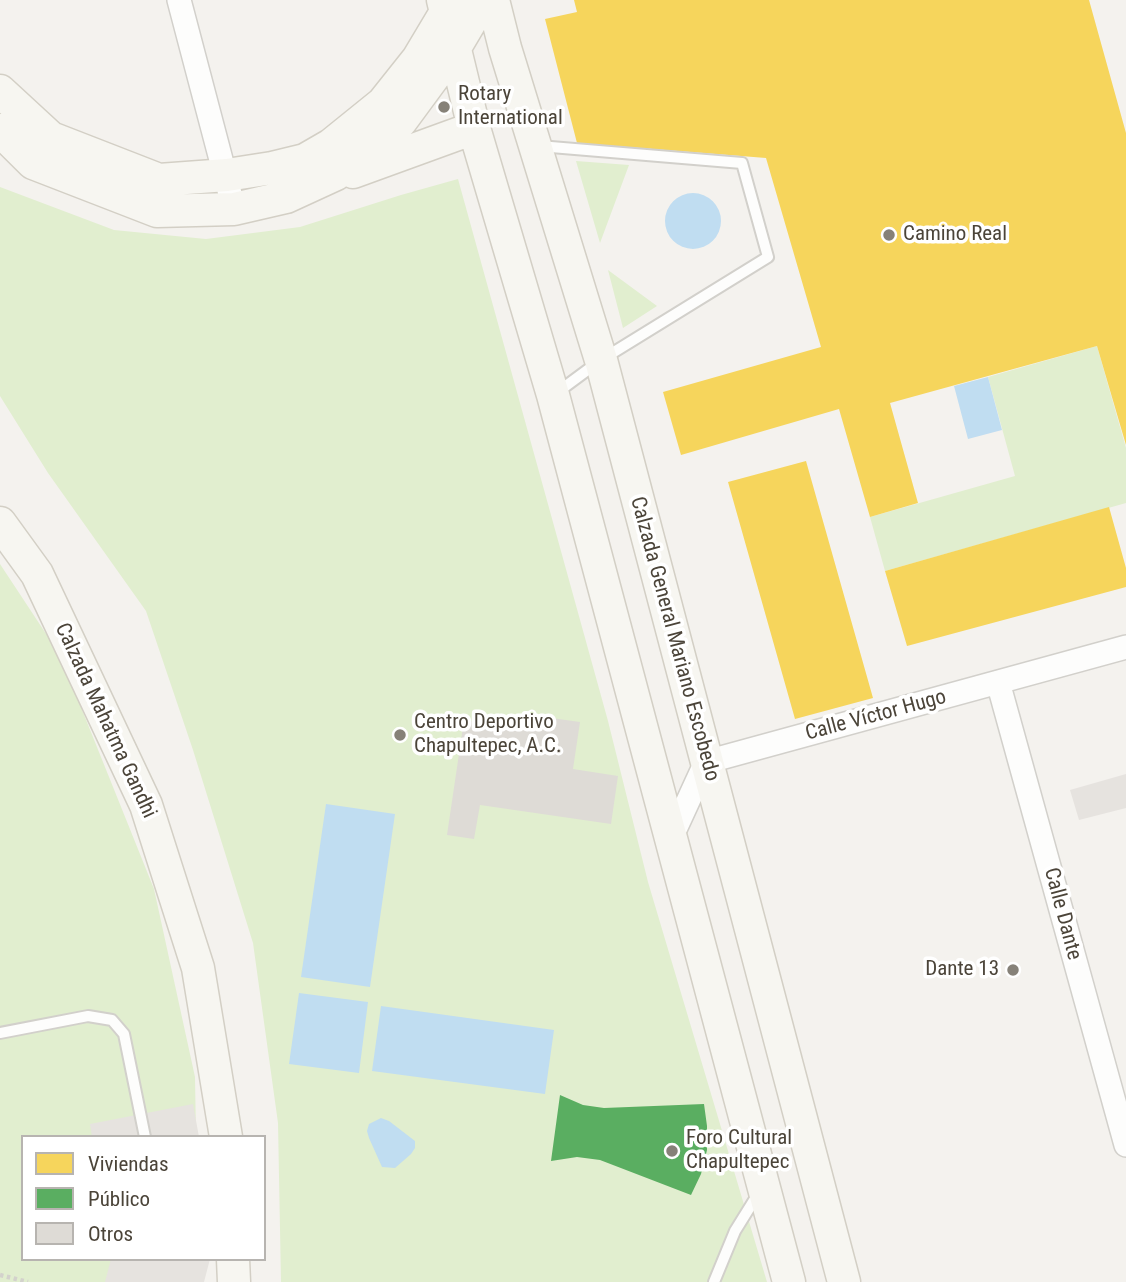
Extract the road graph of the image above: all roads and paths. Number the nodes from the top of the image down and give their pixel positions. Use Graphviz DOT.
graph roads {
  1 [pos="180,0"];
  2 [pos="447,4"];
  3 [pos="494,4"];
  4 [pos="454,49"];
  5 [pos="0,91"];
  6 [pos="474,128"];
  7 [pos="0,131"];
  8 [pos="536,146"];
  9 [pos="226,175"];
  10 [pos="286,197"];
  11 [pos="234,209"];
  12 [pos="601,360"];
  13 [pos="553,396"];
  14 [pos="0,523"];
  15 [pos="1126,647"];
  16 [pos="998,682"];
  17 [pos="706,762"];
  18 [pos="671,838"];
  19 [pos="0,1033"];
  20 [pos="145,1135"];
  21 [pos="226,1135"];
  22 [pos="1126,1145"];
  23 [pos="764,1186"];
  24 [pos="233,1261"];
  25 [pos="0,1275"];
  26 [pos="28,1282"];
  27 [pos="234,1282"];
  28 [pos="714,1282"];
  29 [pos="789,1282"];
  30 [pos="844,1282"];
  1 -- 9 [label="street"];
  2 -- 4 [label="main road"];
  2 -- 9 [label="main road"];
  3 -- 4 [label="main road"];
  3 -- 8 [label="main road, Calzada General Mariano Escobedo"];
  4 -- 6 [label="main road"];
  4 -- 10 [label="main road"];
  5 -- 9 [label="main road"];
  6 -- 10 [label="main road"];
  6 -- 13 [label="main road"];
  7 -- 11 [label="main road"];
  8 -- 12 [label="main road, Calzada General Mariano Escobedo"];
  8 -- 12 [label="lane"];
  9 -- 11 [label="street"];
  10 -- 11 [label="main road"];
  12 -- 13 [label="lane"];
  12 -- 17 [label="main road, Calzada General Mariano Escobedo"];
  13 -- 18 [label="main road"];
  14 -- 21 [label="main road, Calzada Mahatma Gandhi"];
  15 -- 16 [label="street, Calle Víctor Hugo"];
  16 -- 17 [label="street, Calle Víctor Hugo"];
  16 -- 22 [label="street, Calle Dante"];
  17 -- 18 [label="street"];
  17 -- 30 [label="main road, Calzada General Mariano Escobedo"];
  18 -- 23 [label="main road"];
  19 -- 20 [label="lane"];
  23 -- 28 [label="lane"];
  23 -- 29 [label="main road"];
  24 -- 27 [label="main road"];
  25 -- 26 [label="path"];
}
